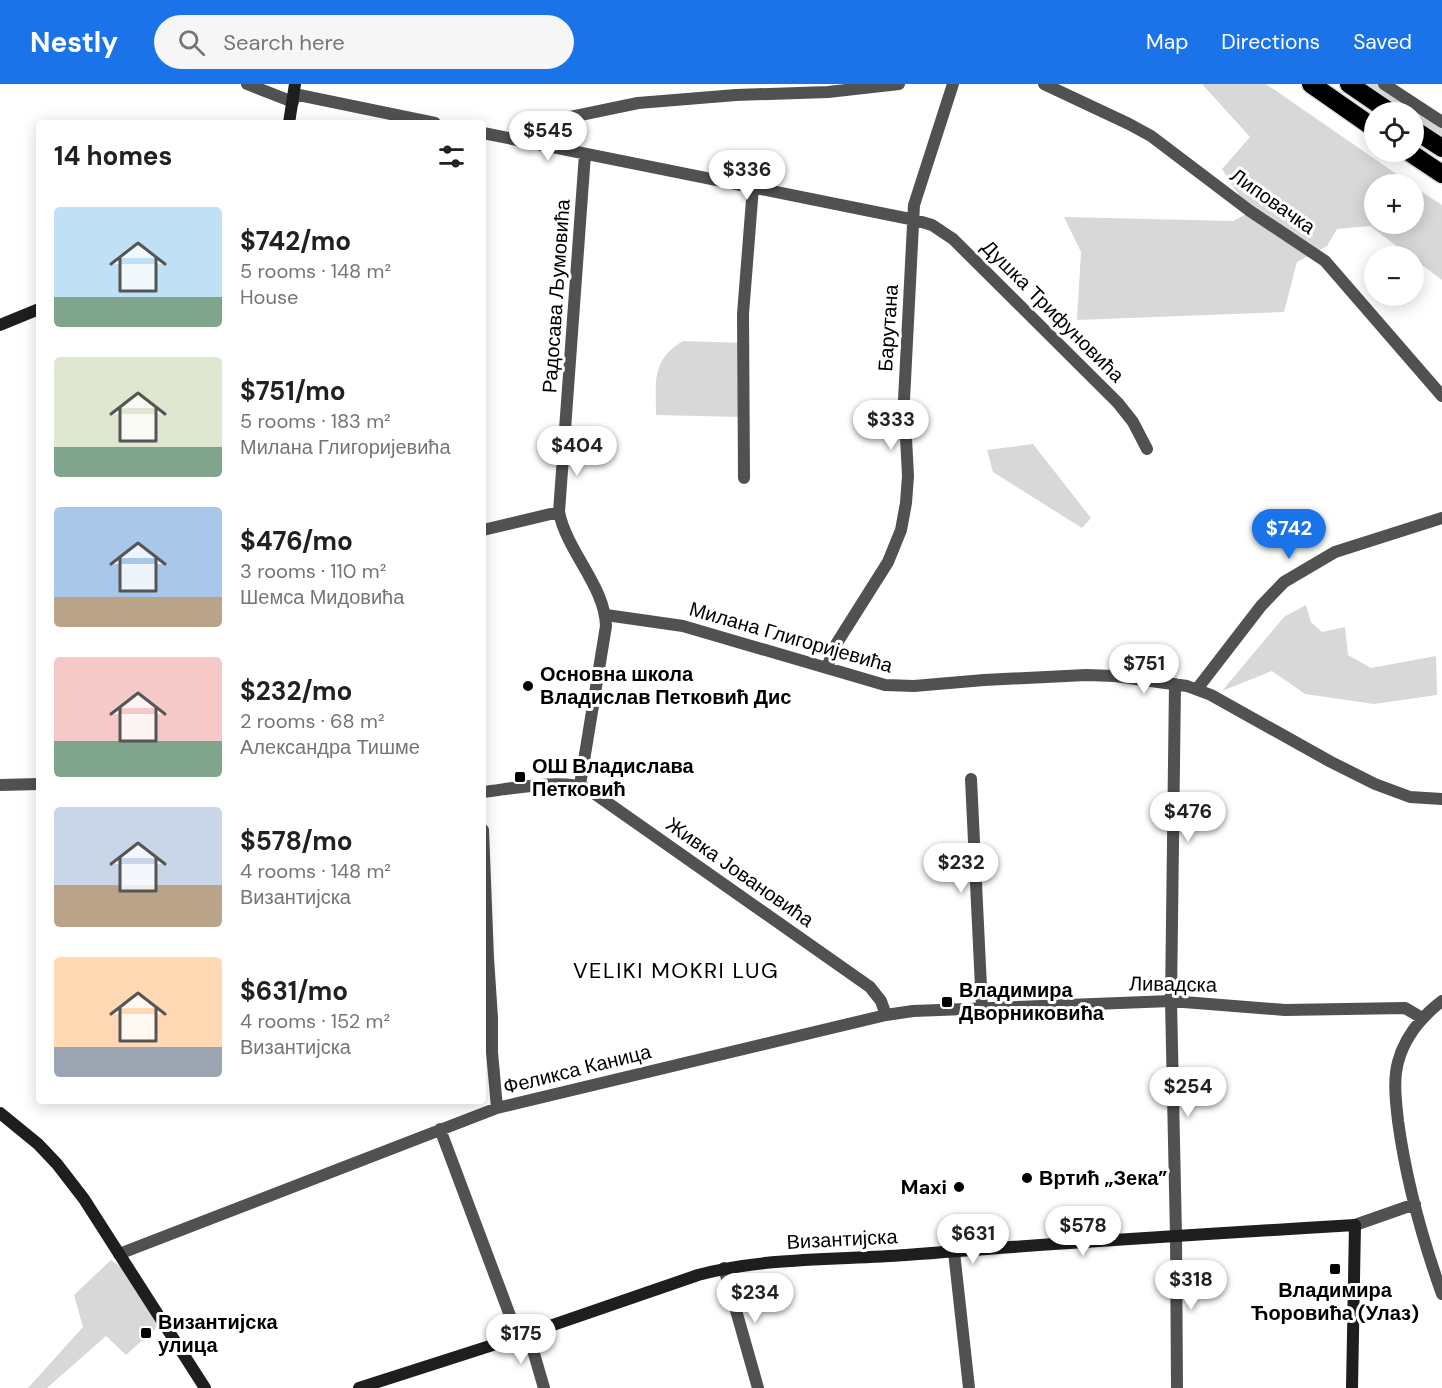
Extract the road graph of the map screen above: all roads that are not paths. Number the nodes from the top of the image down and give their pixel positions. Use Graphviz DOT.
graph roads {
  1 [pos="247,84"];
  2 [pos="898,84"];
  3 [pos="953,84"];
  4 [pos="1044,84"];
  5 [pos="1311,84"];
  6 [pos="1349,84"];
  7 [pos="1384,84"];
  8 [pos="294,93"];
  9 [pos="1375,102"];
  10 [pos="290,120"];
  11 [pos="421,120"];
  12 [pos="1364,121"];
  13 [pos="1442,122"];
  14 [pos="486,134"];
  15 [pos="1424,136"];
  16 [pos="517,140"];
  17 [pos="1442,148"];
  18 [pos="585,154"];
  19 [pos="1424,162"];
  20 [pos="1442,174"];
  21 [pos="753,187"];
  22 [pos="915,220"];
  23 [pos="36,310"];
  24 [pos="0,325"];
  25 [pos="1442,396"];
  26 [pos="1147,449"];
  27 [pos="744,478"];
  28 [pos="560,512"];
  29 [pos="1442,518"];
  30 [pos="486,529"];
  31 [pos="606,615"];
  32 [pos="827,668"];
  33 [pos="1175,684"];
  34 [pos="1197,688"];
  35 [pos="971,779"];
  36 [pos="36,784"];
  37 [pos="0,785"];
  38 [pos="580,785"];
  39 [pos="486,792"];
  40 [pos="1442,799"];
  41 [pos="486,907"];
  42 [pos="1442,1000"];
  43 [pos="1171,1001"];
  44 [pos="982,1008"];
  45 [pos="886,1015"];
  46 [pos="1422,1018"];
  47 [pos="497,1108"];
  48 [pos="0,1113"];
  49 [pos="440,1129"];
  50 [pos="1415,1204"];
  51 [pos="1355,1225"];
  52 [pos="1176,1235"];
  53 [pos="954,1252"];
  54 [pos="118,1254"];
  55 [pos="724,1268"];
  56 [pos="1442,1294"];
  57 [pos="523,1335"];
  58 [pos="205,1388"];
  59 [pos="359,1388"];
  60 [pos="544,1388"];
  61 [pos="758,1388"];
  62 [pos="969,1388"];
  63 [pos="1177,1388"];
  64 [pos="1352,1388"];
  1 -- 8 [label="street"];
  2 -- 16 [label="street"];
  3 -- 22 [label="street, Барутана"];
  4 -- 25 [label="street, Липовачка"];
  5 -- 12 [label="highway"];
  6 -- 9 [label="highway"];
  7 -- 13 [label="street"];
  8 -- 10 [label="street"];
  8 -- 11 [label="street"];
  14 -- 16 [label="street"];
  15 -- 17 [label="highway"];
  16 -- 18 [label="street, Душка Трифуновића"];
  18 -- 21 [label="street, Душка Трифуновића"];
  18 -- 28 [label="street, Радосава Љумовића"];
  19 -- 20 [label="highway"];
  21 -- 22 [label="street, Душка Трифуновића"];
  21 -- 27 [label="street"];
  22 -- 26 [label="street, Душка Трифуновића"];
  22 -- 32 [label="street, Барутана"];
  23 -- 24 [label="street"];
  28 -- 30 [label="street"];
  28 -- 31 [label="street, Радосава Љумовића"];
  29 -- 34 [label="street"];
  31 -- 32 [label="street, Милана Глигоријевића"];
  31 -- 38 [label="street, Радосава Љумовића"];
  32 -- 33 [label="street, Милана Глигоријевића"];
  33 -- 34 [label="street, Милана Глигоријевића"];
  33 -- 43 [label="street"];
  34 -- 40 [label="street, Милана Глигоријевића"];
  35 -- 44 [label="street"];
  36 -- 37 [label="street"];
  38 -- 39 [label="street"];
  38 -- 45 [label="street, Живка Јовановића"];
  41 -- 47 [label="street"];
  42 -- 46 [label="street"];
  43 -- 44 [label="street, Ливадска"];
  43 -- 46 [label="street, Ливадска"];
  43 -- 52 [label="street"];
  44 -- 45 [label="street, Ливадска"];
  45 -- 47 [label="street, Феликса Каница"];
  46 -- 50 [label="street"];
  47 -- 49 [label="street, Феликса Каница"];
  48 -- 54 [label="street"];
  49 -- 54 [label="street, Феликса Каница"];
  49 -- 57 [label="street"];
  50 -- 51 [label="street, Византијска"];
  50 -- 56 [label="street"];
  51 -- 52 [label="street, Византијска"];
  51 -- 64 [label="street"];
  52 -- 53 [label="street, Византијска"];
  52 -- 63 [label="street"];
  53 -- 55 [label="street, Византијска"];
  53 -- 62 [label="street"];
  54 -- 58 [label="street"];
  55 -- 57 [label="street, Византијска"];
  55 -- 61 [label="street"];
  57 -- 59 [label="street, Византијска"];
  57 -- 60 [label="street"];
}
